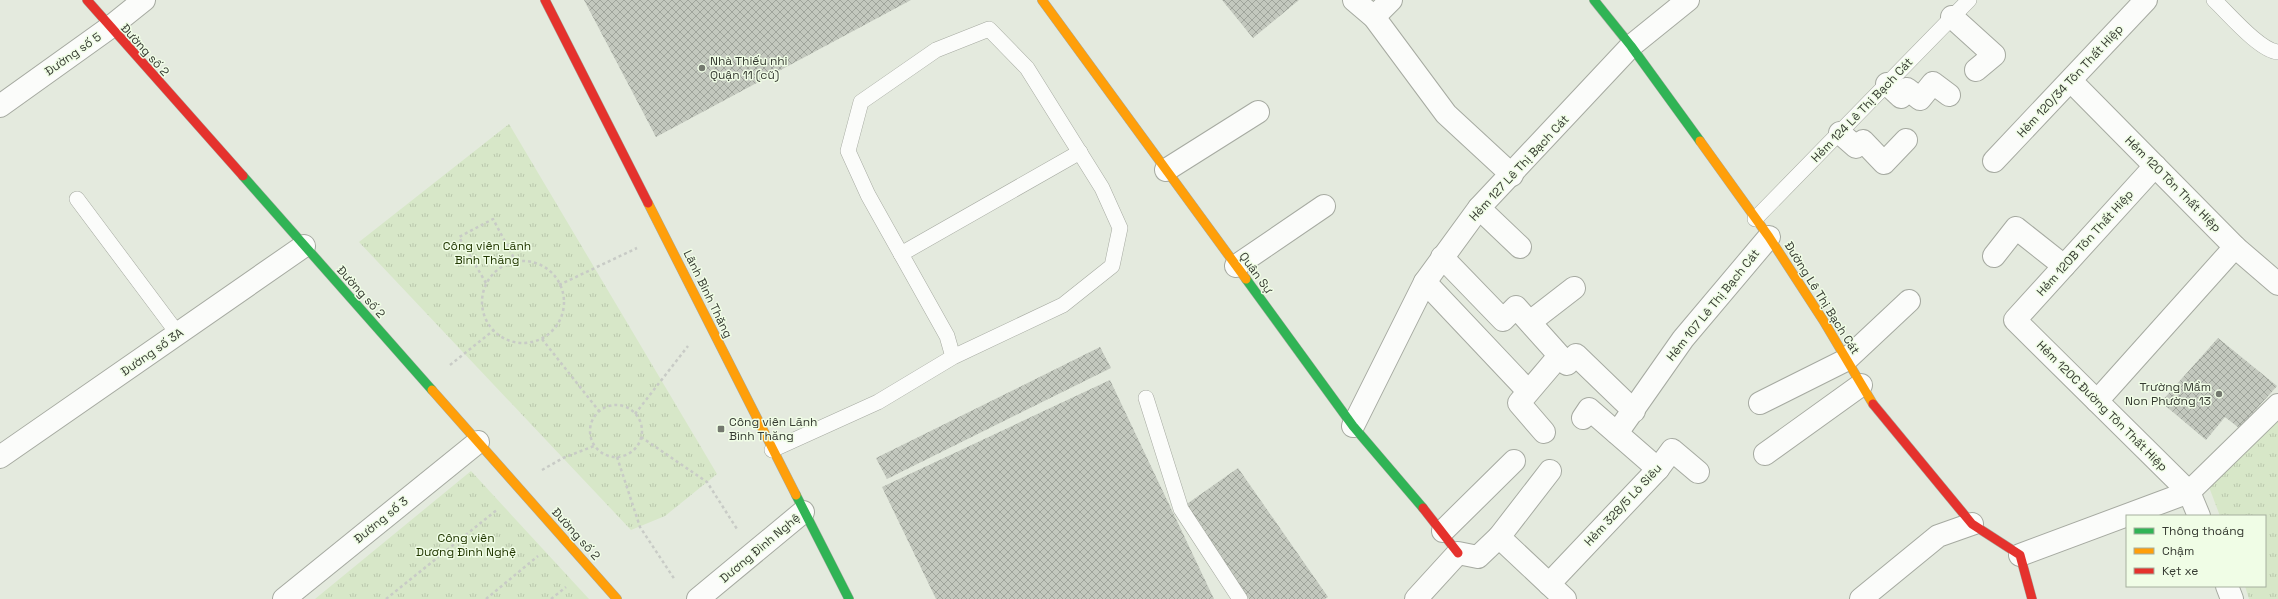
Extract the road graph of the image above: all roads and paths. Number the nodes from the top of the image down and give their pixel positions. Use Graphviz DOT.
graph roads {
  1 [pos="86,0"];
  2 [pos="144,0"];
  3 [pos="545,0"];
  4 [pos="1042,0"];
  5 [pos="1354,0"];
  6 [pos="1391,0"];
  7 [pos="1594,0"];
  8 [pos="1688,0"];
  9 [pos="1969,0"];
  10 [pos="2146,0"];
  11 [pos="2214,0"];
  12 [pos="1374,17"];
  13 [pos="1952,18"];
  14 [pos="109,28"];
  15 [pos="1631,46"];
  16 [pos="2278,52"];
  17 [pos="1976,70"];
  18 [pos="2071,81"];
  19 [pos="1887,84"];
  20 [pos="1949,95"];
  21 [pos="0,106"];
  22 [pos="1258,112"];
  23 [pos="1840,133"];
  24 [pos="1906,140"];
  25 [pos="1080,152"];
  26 [pos="1994,161"];
  27 [pos="2155,166"];
  28 [pos="1166,170"];
  29 [pos="1512,174"];
  30 [pos="77,199"];
  31 [pos="1324,206"];
  32 [pos="1479,208"];
  33 [pos="1755,220"];
  34 [pos="665,235"];
  35 [pos="1769,237"];
  36 [pos="304,246"];
  37 [pos="1520,247"];
  38 [pos="2235,247"];
  39 [pos="901,254"];
  40 [pos="1994,256"];
  41 [pos="1442,257"];
  42 [pos="516,262"];
  43 [pos="1236,266"];
  44 [pos="2064,266"];
  45 [pos="1425,282"];
  46 [pos="486,283"];
  47 [pos="2278,284"];
  48 [pos="559,285"];
  49 [pos="1574,288"];
  50 [pos="1909,301"];
  51 [pos="2015,320"];
  52 [pos="708,321"];
  53 [pos="1530,322"];
  54 [pos="494,330"];
  55 [pos="178,334"];
  56 [pos="542,339"];
  57 [pos="1559,356"];
  58 [pos="953,357"];
  59 [pos="1846,360"];
  60 [pos="427,384"];
  61 [pos="1861,385"];
  62 [pos="1528,391"];
  63 [pos="1146,398"];
  64 [pos="2097,401"];
  65 [pos="1760,403"];
  66 [pos="2278,405"];
  67 [pos="600,411"];
  68 [pos="1634,411"];
  69 [pos="635,414"];
  70 [pos="1583,418"];
  71 [pos="1353,426"];
  72 [pos="1544,432"];
  73 [pos="1617,434"];
  74 [pos="641,437"];
  75 [pos="478,442"];
  76 [pos="594,446"];
  77 [pos="772,450"];
  78 [pos="1765,454"];
  79 [pos="0,457"];
  80 [pos="617,457"];
  81 [pos="1514,461"];
  82 [pos="1658,469"];
  83 [pos="1550,471"];
  84 [pos="1698,472"];
  85 [pos="518,487"];
  86 [pos="2189,492"];
  87 [pos="803,512"];
  88 [pos="2126,515"];
  89 [pos="2127,515"];
  90 [pos="2199,515"];
  91 [pos="1972,524"];
  92 [pos="1443,531"];
  93 [pos="562,536"];
  94 [pos="1499,537"];
  95 [pos="752,553"];
  96 [pos="1458,553"];
  97 [pos="2020,555"];
  98 [pos="679,586"];
  99 [pos="2227,587"];
  100 [pos="1557,592"];
  101 [pos="284,599"];
  102 [pos="386,599"];
  103 [pos="486,599"];
  104 [pos="617,599"];
  105 [pos="698,599"];
  106 [pos="848,599"];
  107 [pos="1240,599"];
  108 [pos="1416,599"];
  109 [pos="1861,599"];
  110 [pos="2032,599"];
  111 [pos="2232,599"];
  1 -- 14 [label="street, Đường số 2"];
  2 -- 14 [label="street, Đường số 5"];
  3 -- 34 [label="street, Lãnh Binh Thăng"];
  4 -- 28 [label="street, Quân Sự"];
  5 -- 12 [label="street"];
  6 -- 12 [label="street"];
  7 -- 15 [label="street, Đường Lê Thị Bạch Cát"];
  8 -- 15 [label="street, Hẻm 127 Lê Thị Bạch Cát"];
  9 -- 13 [label="lane, Hẻm 124 Lê Thị Bạch Cát"];
  10 -- 18 [label="street, Hẻm 120/34 Tôn Thất Hiệp"];
  11 -- 16 [label="lane"];
  12 -- 29 [label="street"];
  13 -- 17 [label="street"];
  13 -- 19 [label="lane, Hẻm 124 Lê Thị Bạch Cát"];
  14 -- 21 [label="street, Đường số 5"];
  14 -- 36 [label="street, Đường số 2"];
  15 -- 29 [label="street, Hẻm 127 Lê Thị Bạch Cát"];
  15 -- 33 [label="street, Đường Lê Thị Bạch Cát"];
  18 -- 26 [label="street, Hẻm 120/34 Tôn Thất Hiệp"];
  18 -- 27 [label="street, Hẻm 120 Tôn Thất Hiệp"];
  19 -- 20 [label="street"];
  19 -- 23 [label="lane, Hẻm 124 Lê Thị Bạch Cát"];
  22 -- 28 [label="street"];
  23 -- 24 [label="street"];
  23 -- 33 [label="lane, Hẻm 124 Lê Thị Bạch Cát"];
  25 -- 39 [label="lane"];
  25 -- 39 [label="lane"];
  25 -- 58 [label="lane"];
  27 -- 38 [label="street, Hẻm 120 Tôn Thất Hiệp"];
  27 -- 44 [label="street, Hẻm 120B Tôn Thất Hiệp"];
  28 -- 43 [label="street, Quân Sự"];
  29 -- 32 [label="street, Hẻm 127 Lê Thị Bạch Cát"];
  30 -- 55 [label="lane"];
  31 -- 43 [label="street"];
  32 -- 37 [label="street"];
  32 -- 41 [label="street, Hẻm 127 Lê Thị Bạch Cát"];
  33 -- 35 [label="street, Đường Lê Thị Bạch Cát"];
  34 -- 48 [label="path"];
  34 -- 52 [label="street, Lãnh Binh Thăng"];
  35 -- 59 [label="street, Đường Lê Thị Bạch Cát"];
  35 -- 68 [label="street, Hẻm 107 Lê Thị Bạch Cát"];
  36 -- 55 [label="street, Đường số 3A"];
  36 -- 60 [label="street, Đường số 2"];
  38 -- 47 [label="street, Hẻm 120 Tôn Thất Hiệp"];
  38 -- 64 [label="street"];
  39 -- 58 [label="lane"];
  40 -- 44 [label="street"];
  41 -- 45 [label="street, Hẻm 127 Lê Thị Bạch Cát"];
  41 -- 53 [label="street"];
  42 -- 46 [label="path"];
  42 -- 46 [label="path"];
  42 -- 48 [label="path"];
  43 -- 71 [label="street, Quân Sự"];
  44 -- 51 [label="street, Hẻm 120B Tôn Thất Hiệp"];
  45 -- 62 [label="street"];
  45 -- 71 [label="street, Hẻm 127 Lê Thị Bạch Cát"];
  46 -- 54 [label="path"];
  48 -- 56 [label="path"];
  49 -- 53 [label="street"];
  50 -- 59 [label="street"];
  51 -- 64 [label="street, Hẻm 120C Đường Tôn Thất Hiệp"];
  52 -- 69 [label="path"];
  52 -- 77 [label="street, Lãnh Binh Thăng"];
  53 -- 57 [label="street"];
  54 -- 56 [label="path"];
  54 -- 60 [label="path"];
  55 -- 79 [label="street, Đường số 3A"];
  56 -- 67 [label="path"];
  57 -- 62 [label="street"];
  57 -- 68 [label="street"];
  58 -- 77 [label="lane"];
  59 -- 61 [label="street, Đường Lê Thị Bạch Cát"];
  59 -- 65 [label="street"];
  60 -- 75 [label="street, Đường số 2"];
  61 -- 78 [label="street"];
  61 -- 91 [label="street, Đường Lê Thị Bạch Cát"];
  62 -- 72 [label="street"];
  63 -- 107 [label="lane"];
  64 -- 86 [label="street, Hẻm 120C Đường Tôn Thất Hiệp"];
  66 -- 86 [label="street"];
  67 -- 69 [label="path"];
  67 -- 76 [label="path"];
  68 -- 73 [label="street, Hẻm 107 Lê Thị Bạch Cát"];
  69 -- 74 [label="path"];
  70 -- 73 [label="street"];
  71 -- 92 [label="street, Quân Sự"];
  73 -- 82 [label="street"];
  74 -- 80 [label="path"];
  74 -- 95 [label="path"];
  75 -- 85 [label="street, Đường số 2"];
  75 -- 101 [label="street, Đường số 3"];
  76 -- 80 [label="path"];
  76 -- 85 [label="path"];
  77 -- 87 [label="street, Lãnh Binh Thăng"];
  80 -- 98 [label="path"];
  81 -- 92 [label="street"];
  82 -- 84 [label="street, Hẻm 328/5 Lò Siêu"];
  82 -- 100 [label="street, Hẻm 328/5 Lò Siêu"];
  83 -- 94 [label="street"];
  85 -- 93 [label="street, Đường số 2"];
  85 -- 102 [label="path"];
  86 -- 89 [label="street"];
  86 -- 90 [label="street"];
  87 -- 95 [label="street, Dương Đình Nghệ"];
  87 -- 106 [label="street, Lãnh Binh Thăng"];
  88 -- 97 [label="street"];
  91 -- 97 [label="street, Đường Lê Thị Bạch Cát"];
  91 -- 109 [label="street"];
  92 -- 96 [label="street, Quân Sự"];
  93 -- 103 [label="path"];
  93 -- 104 [label="street, Đường số 2"];
  94 -- 96 [label="street"];
  94 -- 100 [label="street"];
  95 -- 105 [label="street, Dương Đình Nghệ"];
  96 -- 108 [label="street"];
  97 -- 110 [label="street"];
  99 -- 111 [label="street"];
}
